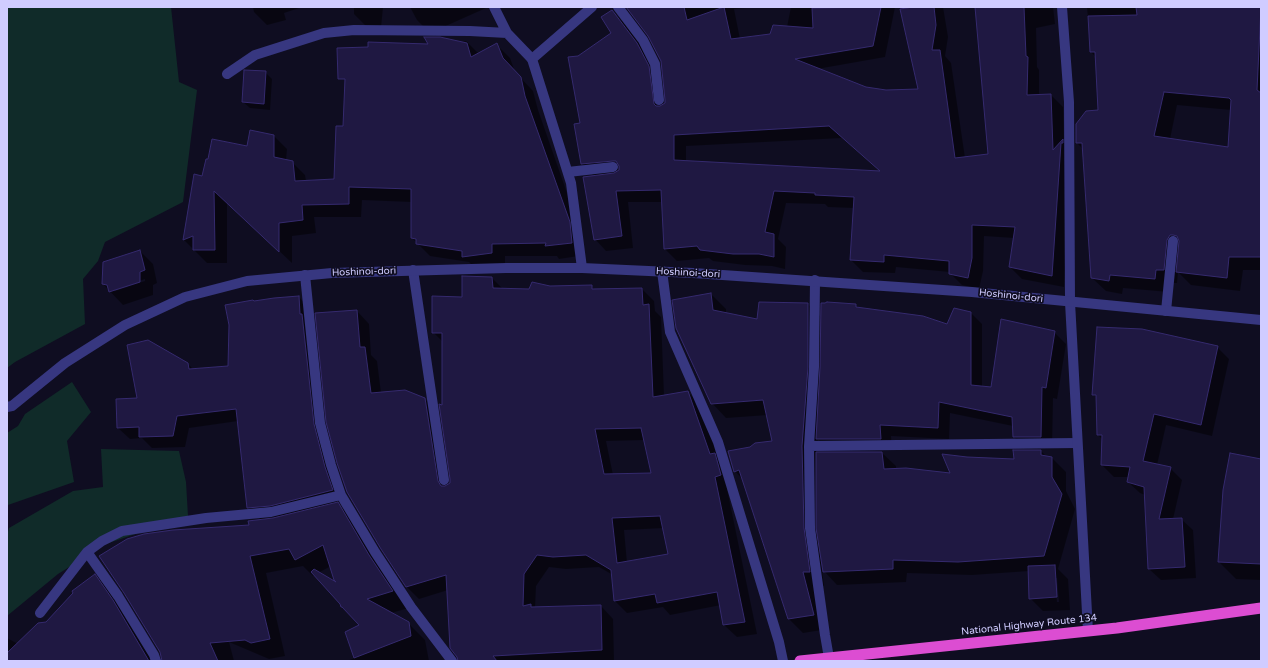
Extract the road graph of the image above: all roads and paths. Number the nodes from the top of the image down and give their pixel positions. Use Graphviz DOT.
graph roads {
  1 [pos="494,7"];
  2 [pos="592,7"];
  3 [pos="618,7"];
  4 [pos="1062,7"];
  5 [pos="507,33"];
  6 [pos="532,59"];
  7 [pos="227,74"];
  8 [pos="659,100"];
  9 [pos="614,167"];
  10 [pos="568,172"];
  11 [pos="1173,241"];
  12 [pos="582,268"];
  13 [pos="413,270"];
  14 [pos="662,271"];
  15 [pos="305,275"];
  16 [pos="815,280"];
  17 [pos="1070,302"];
  18 [pos="1166,311"];
  19 [pos="1261,320"];
  20 [pos="7,407"];
  21 [pos="1077,443"];
  22 [pos="809,446"];
  23 [pos="444,480"];
  24 [pos="341,494"];
  25 [pos="87,552"];
  26 [pos="1261,608"];
  27 [pos="40,614"];
  28 [pos="1088,631"];
  29 [pos="829,658"];
  30 [pos="156,661"];
  31 [pos="452,661"];
  32 [pos="783,661"];
  33 [pos="800,661"];
  1 -- 5 [label="street"];
  2 -- 6 [label="street"];
  3 -- 8 [label="street"];
  4 -- 17 [label="street"];
  5 -- 6 [label="street"];
  5 -- 7 [label="street"];
  6 -- 10 [label="street"];
  9 -- 10 [label="street"];
  10 -- 12 [label="street"];
  11 -- 18 [label="street"];
  12 -- 13 [label="street, Hoshinoi-dori"];
  12 -- 14 [label="street, Hoshinoi-dori"];
  13 -- 15 [label="street, Hoshinoi-dori"];
  13 -- 23 [label="street"];
  14 -- 16 [label="street, Hoshinoi-dori"];
  14 -- 32 [label="street"];
  15 -- 20 [label="street, Hoshinoi-dori"];
  15 -- 24 [label="street"];
  16 -- 17 [label="street, Hoshinoi-dori"];
  16 -- 22 [label="street"];
  17 -- 18 [label="street, Hoshinoi-dori"];
  17 -- 21 [label="street"];
  18 -- 19 [label="street, Hoshinoi-dori"];
  21 -- 22 [label="street"];
  21 -- 28 [label="street"];
  22 -- 29 [label="street"];
  24 -- 25 [label="street"];
  24 -- 31 [label="street"];
  25 -- 27 [label="street"];
  25 -- 30 [label="street"];
  26 -- 28 [label="highway, National Highway Route 134"];
  28 -- 29 [label="highway, National Highway Route 134"];
  29 -- 33 [label="highway, National Highway Route 134"];
}
